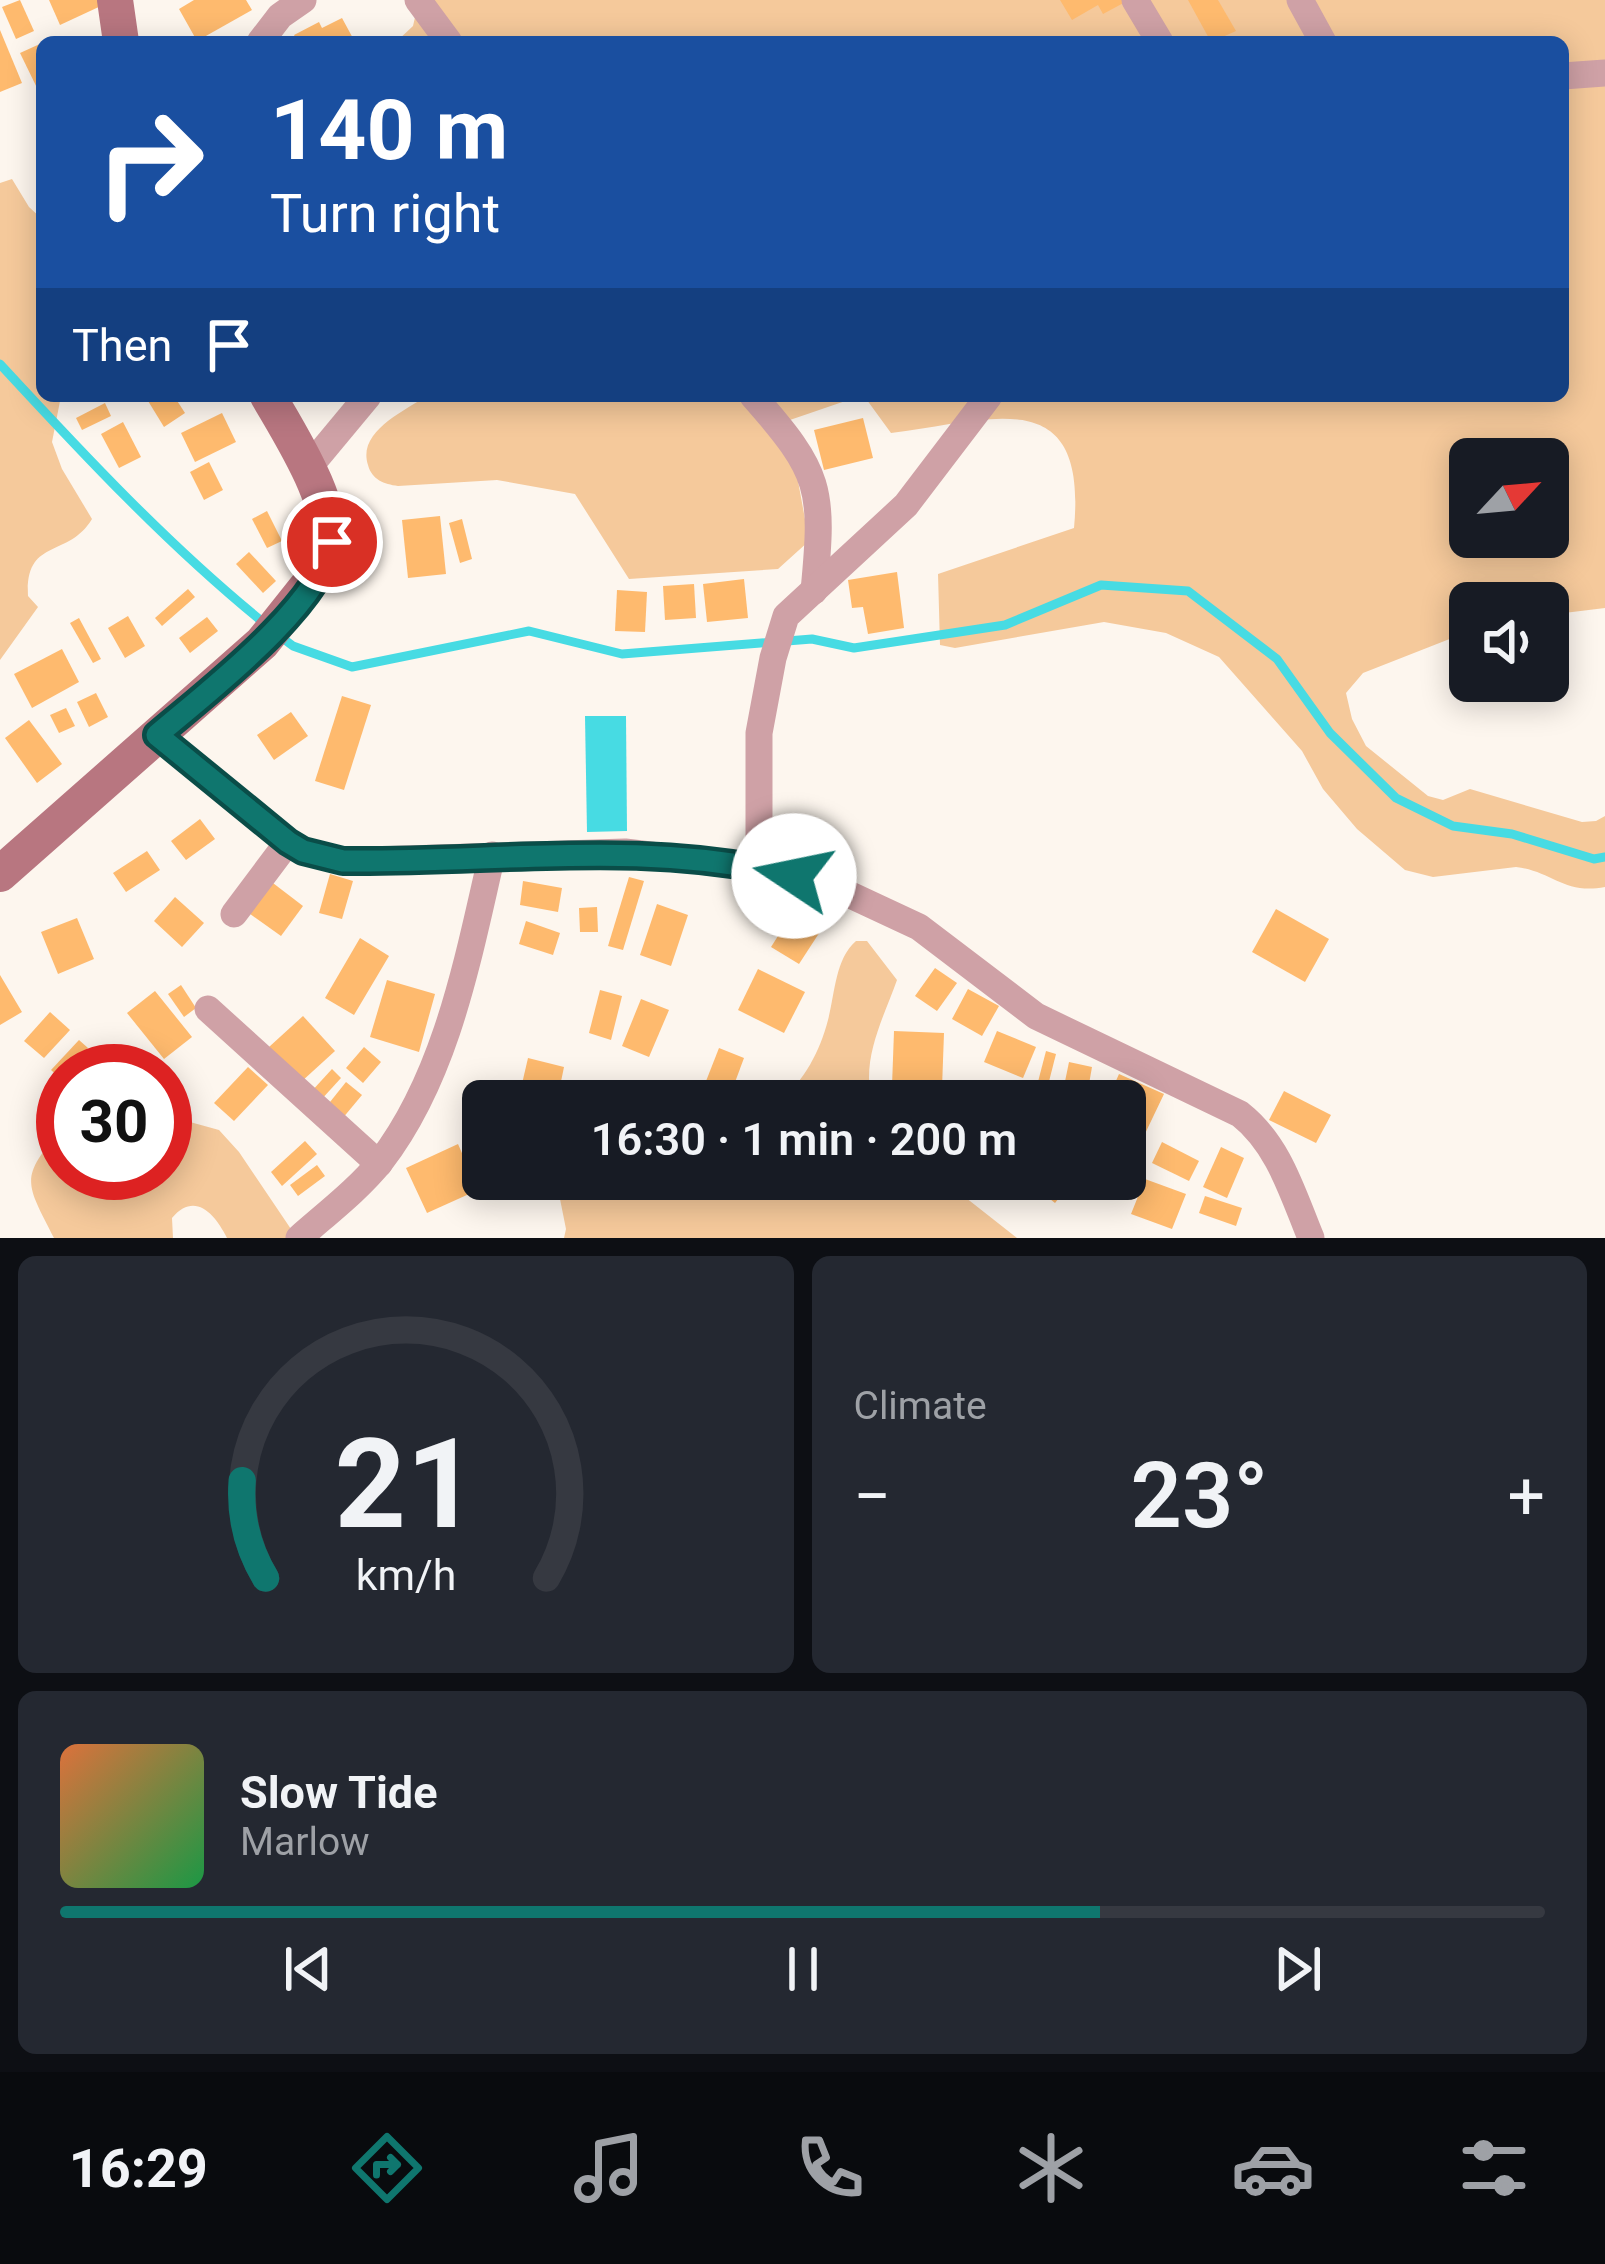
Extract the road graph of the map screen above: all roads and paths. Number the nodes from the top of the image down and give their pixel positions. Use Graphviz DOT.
graph roads {
  1 [pos="115,0"];
  2 [pos="303,0"];
  3 [pos="418,0"];
  4 [pos="1135,0"];
  5 [pos="1300,0"];
  6 [pos="120,36"];
  7 [pos="265,36"];
  8 [pos="445,36"];
  9 [pos="1156,36"];
  10 [pos="1320,36"];
  11 [pos="1605,73"];
  12 [pos="1569,76"];
  13 [pos="271,402"];
  14 [pos="363,402"];
  15 [pos="758,402"];
  16 [pos="984,402"];
  17 [pos="309,467"];
  18 [pos="814,591"];
  19 [pos="157,735"];
  20 [pos="288,842"];
  21 [pos="492,855"];
  22 [pos="759,868"];
  23 [pos="0,874"];
  24 [pos="235,914"];
  25 [pos="208,1009"];
  26 [pos="379,1164"];
  27 [pos="299,1238"];
  28 [pos="1311,1238"];
  1 -- 6 [label="street"];
  2 -- 7 [label="street"];
  3 -- 8 [label="street"];
  4 -- 9 [label="street"];
  5 -- 10 [label="street"];
  11 -- 12 [label="street"];
  13 -- 17 [label="street"];
  14 -- 17 [label="street"];
  15 -- 18 [label="street"];
  16 -- 18 [label="street"];
  17 -- 19 [label="street"];
  18 -- 22 [label="street"];
  19 -- 20 [label="street"];
  19 -- 23 [label="street"];
  20 -- 21 [label="street"];
  20 -- 24 [label="street"];
  21 -- 22 [label="street"];
  21 -- 26 [label="street"];
  22 -- 28 [label="street"];
  25 -- 26 [label="street"];
  26 -- 27 [label="street"];
}
